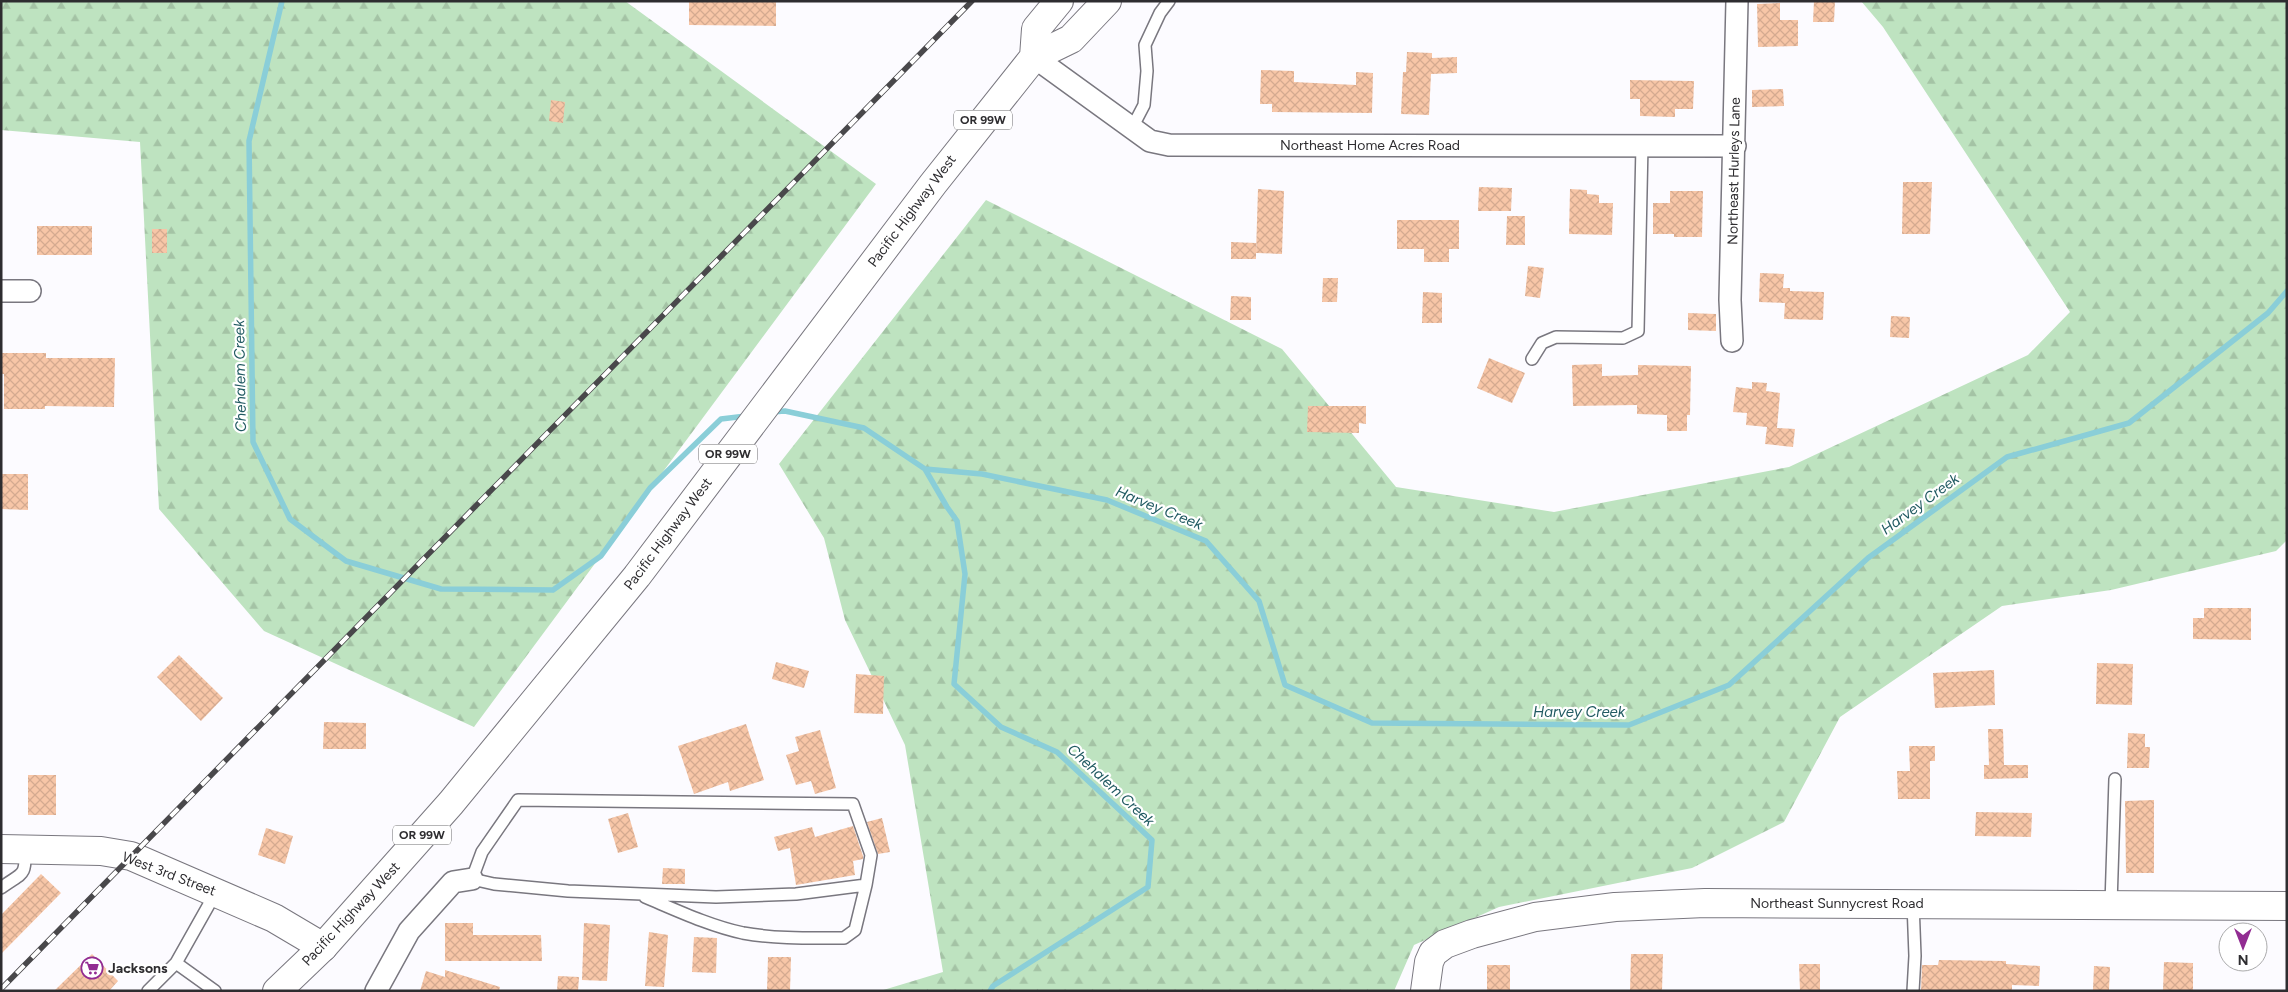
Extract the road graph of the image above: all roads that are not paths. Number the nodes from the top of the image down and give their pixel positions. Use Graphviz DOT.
graph roads {
  1 [pos="1058,1"];
  2 [pos="1107,1"];
  3 [pos="1169,1"];
  4 [pos="1737,1"];
  5 [pos="1034,57"];
  6 [pos="1132,128"];
  7 [pos="1642,145"];
  8 [pos="1735,146"];
  9 [pos="1,290"];
  10 [pos="30,291"];
  11 [pos="1732,341"];
  12 [pos="1532,359"];
  13 [pos="2115,779"];
  14 [pos="13,850"];
  15 [pos="472,879"];
  16 [pos="866,885"];
  17 [pos="1,888"];
  18 [pos="216,892"];
  19 [pos="637,894"];
  20 [pos="1914,903"];
  21 [pos="2110,904"];
  22 [pos="2287,906"];
  23 [pos="323,947"];
  24 [pos="176,963"];
  25 [pos="148,991"];
  26 [pos="215,991"];
  27 [pos="277,991"];
  28 [pos="376,991"];
  29 [pos="1425,991"];
  30 [pos="1913,991"];
  1 -- 5 [label="main road"];
  2 -- 5 [label="main road, Pacific Highway West / OR 99W"];
  3 -- 6 [label="lane"];
  4 -- 8 [label="street, Northeast Hurleys Lane"];
  5 -- 6 [label="street, Northeast Home Acres Road"];
  5 -- 23 [label="main road, Pacific Highway West / OR 99W"];
  6 -- 7 [label="street, Northeast Home Acres Road"];
  7 -- 8 [label="street, Northeast Home Acres Road"];
  7 -- 12 [label="lane"];
  8 -- 11 [label="street, Northeast Hurleys Lane"];
  9 -- 10 [label="street"];
  13 -- 21 [label="lane"];
  14 -- 17 [label="lane"];
  14 -- 18 [label="main road, West 3rd Street"];
  15 -- 16 [label="lane"];
  15 -- 19 [label="lane"];
  15 -- 28 [label="street"];
  16 -- 19 [label="lane"];
  16 -- 19 [label="lane"];
  18 -- 23 [label="main road, West 3rd Street"];
  18 -- 24 [label="lane"];
  20 -- 21 [label="main road, Northeast Sunnycrest Road"];
  20 -- 29 [label="main road, Northeast Sunnycrest Road"];
  20 -- 30 [label="lane"];
  21 -- 22 [label="main road, Northeast Sunnycrest Road"];
  23 -- 27 [label="main road, Pacific Highway West / OR 99W"];
  24 -- 25 [label="lane"];
  24 -- 26 [label="lane"];
}
